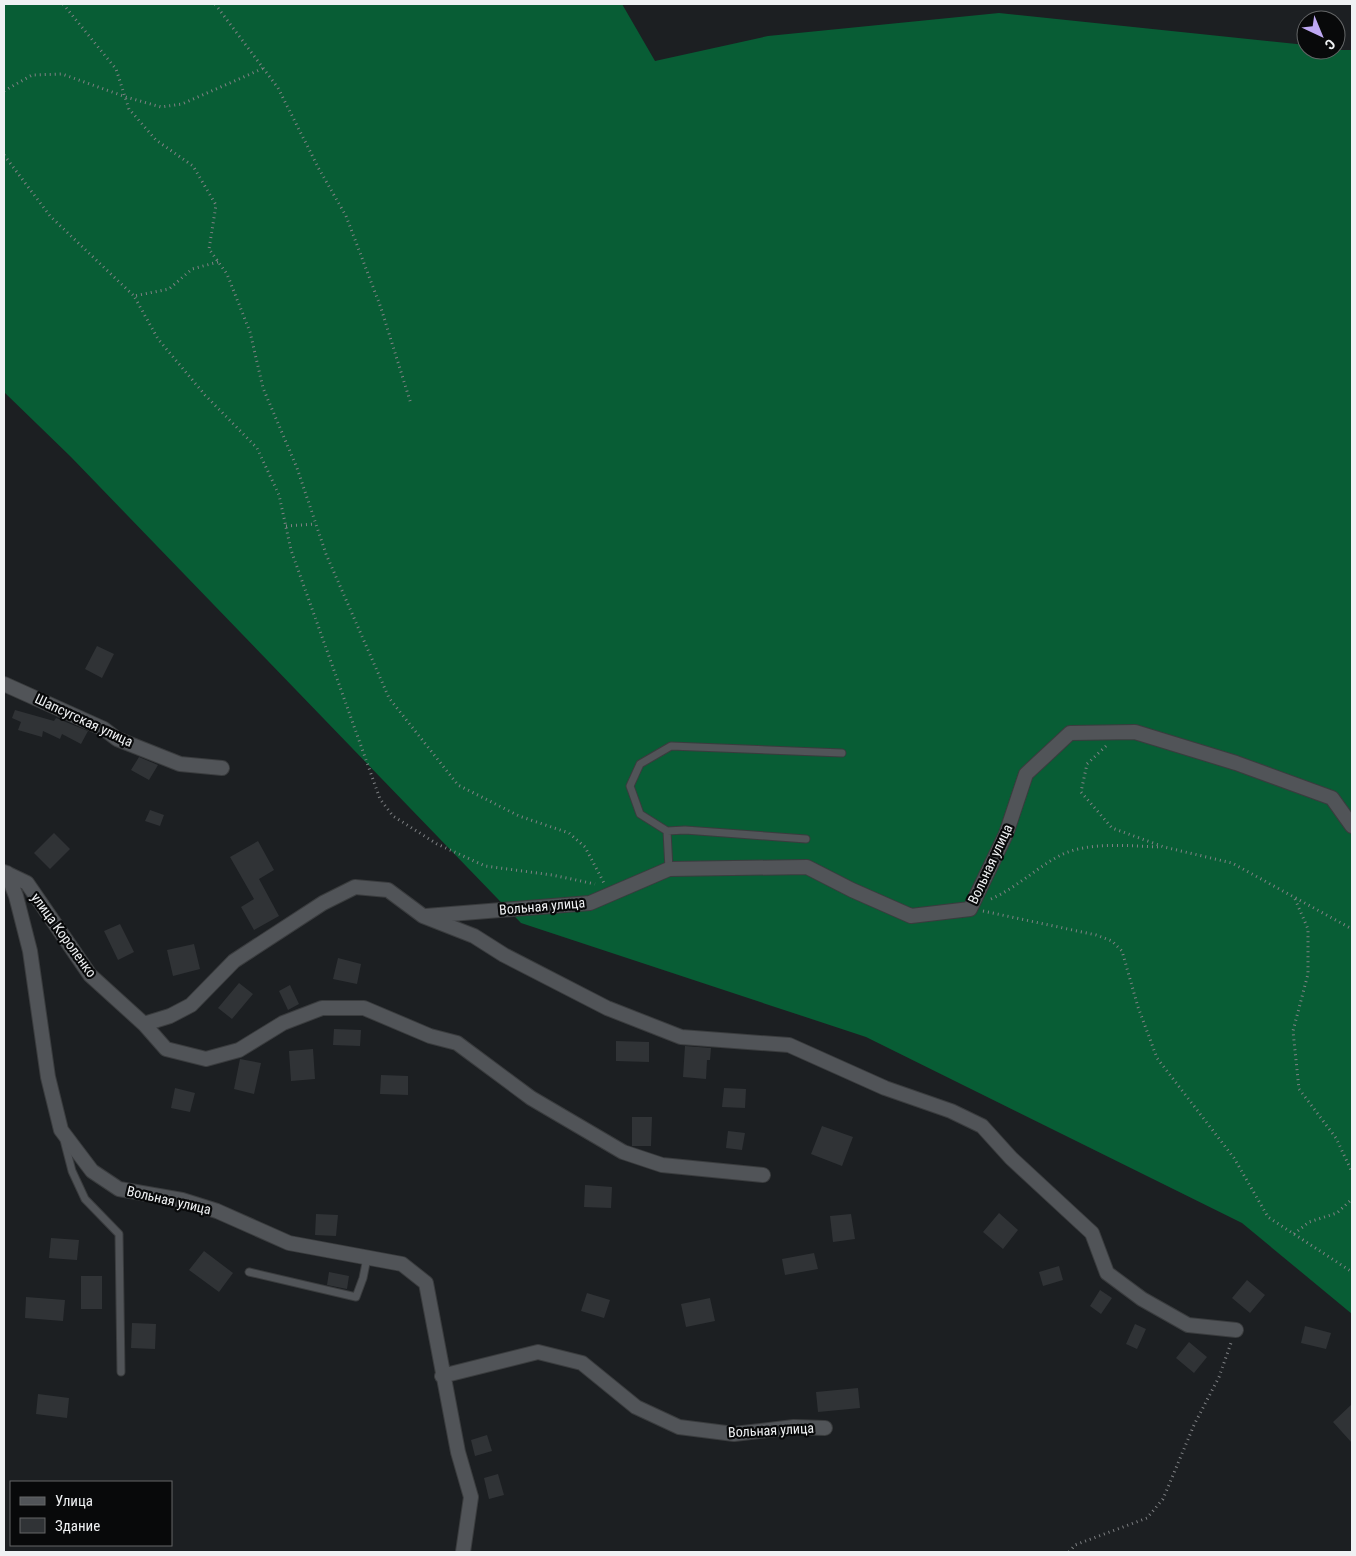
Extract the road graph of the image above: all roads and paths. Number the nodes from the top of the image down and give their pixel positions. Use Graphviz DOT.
graph roads {
  1 [pos="63,4"];
  2 [pos="215,4"];
  3 [pos="264,68"];
  4 [pos="4,91"];
  5 [pos="126,97"];
  6 [pos="4,155"];
  7 [pos="218,262"];
  8 [pos="134,296"];
  9 [pos="411,404"];
  10 [pos="316,524"];
  11 [pos="286,526"];
  12 [pos="4,684"];
  13 [pos="1121,732"];
  14 [pos="842,753"];
  15 [pos="222,768"];
  16 [pos="1352,826"];
  17 [pos="667,831"];
  18 [pos="806,839"];
  19 [pos="1164,847"];
  20 [pos="669,869"];
  21 [pos="5,872"];
  22 [pos="607,889"];
  23 [pos="1295,899"];
  24 [pos="970,909"];
  25 [pos="423,916"];
  26 [pos="1352,929"];
  27 [pos="144,1024"];
  28 [pos="61,1130"];
  29 [pos="1352,1172"];
  30 [pos="763,1174"];
  31 [pos="1352,1199"];
  32 [pos="1294,1234"];
  33 [pos="367,1258"];
  34 [pos="1352,1271"];
  35 [pos="249,1272"];
  36 [pos="1236,1330"];
  37 [pos="121,1372"];
  38 [pos="442,1376"];
  39 [pos="825,1428"];
  40 [pos="463,1552"];
  41 [pos="1069,1552"];
  1 -- 5 [label="path"];
  2 -- 3 [label="path"];
  3 -- 5 [label="path"];
  3 -- 9 [label="path"];
  4 -- 5 [label="path"];
  5 -- 7 [label="path"];
  6 -- 8 [label="path"];
  7 -- 8 [label="path"];
  7 -- 10 [label="path"];
  8 -- 11 [label="path"];
  10 -- 11 [label="path"];
  10 -- 22 [label="path"];
  11 -- 22 [label="path"];
  12 -- 15 [label="street, Шапсугская улица"];
  13 -- 16 [label="street, Вольная улица"];
  13 -- 19 [label="path"];
  13 -- 24 [label="street, Вольная улица"];
  14 -- 17 [label="lane"];
  17 -- 18 [label="lane"];
  17 -- 20 [label="lane"];
  19 -- 23 [label="path"];
  19 -- 24 [label="path"];
  20 -- 22 [label="street, Вольная улица"];
  20 -- 24 [label="street, Вольная улица"];
  21 -- 27 [label="street, улица Короленко"];
  21 -- 28 [label="street, Вольная улица"];
  22 -- 25 [label="street, Вольная улица"];
  23 -- 26 [label="path"];
  23 -- 29 [label="path"];
  24 -- 32 [label="path"];
  25 -- 27 [label="street"];
  25 -- 36 [label="street"];
  27 -- 30 [label="street"];
  28 -- 33 [label="street, Вольная улица"];
  28 -- 37 [label="lane"];
  31 -- 32 [label="path"];
  32 -- 34 [label="path"];
  33 -- 35 [label="lane"];
  33 -- 38 [label="street, Вольная улица"];
  36 -- 41 [label="path"];
  38 -- 39 [label="street, Вольная улица"];
  38 -- 40 [label="street, Вольная улица"];
}
